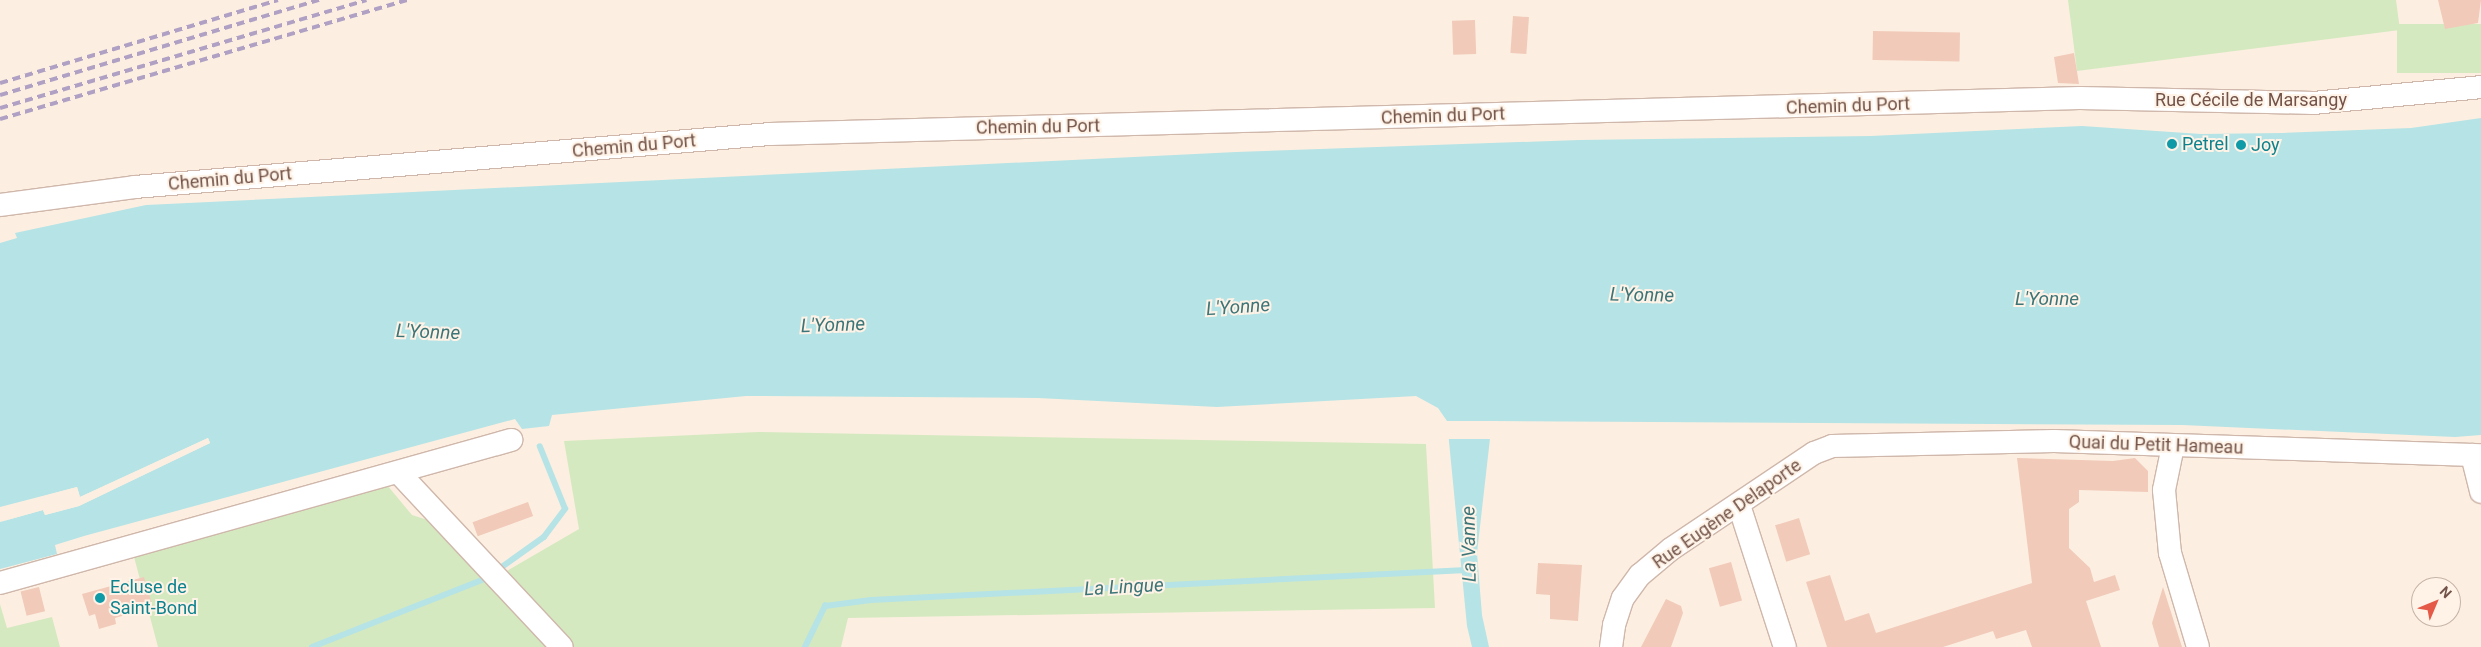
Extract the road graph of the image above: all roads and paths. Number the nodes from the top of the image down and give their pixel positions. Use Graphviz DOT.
graph roads {
  1 [pos="2481,87"];
  2 [pos="2080,98"];
  3 [pos="0,205"];
  4 [pos="511,440"];
  5 [pos="1832,446"];
  6 [pos="2173,446"];
  7 [pos="2477,456"];
  8 [pos="399,473"];
  9 [pos="2481,492"];
  10 [pos="1739,505"];
  11 [pos="0,583"];
  12 [pos="562,647"];
  13 [pos="1611,647"];
  14 [pos="1785,647"];
  15 [pos="2198,647"];
  1 -- 2 [label="street, Rue Cécile de Marsangy"];
  2 -- 3 [label="street, Chemin du Port"];
  4 -- 8 [label="street"];
  5 -- 6 [label="street, Quai du Petit Hameau"];
  5 -- 10 [label="street, Rue Eugène Delaporte"];
  6 -- 7 [label="street, Quai du Petit Hameau"];
  6 -- 15 [label="street"];
  7 -- 9 [label="street"];
  8 -- 11 [label="street"];
  8 -- 12 [label="street"];
  10 -- 13 [label="street, Rue Eugène Delaporte"];
  10 -- 14 [label="street"];
}
